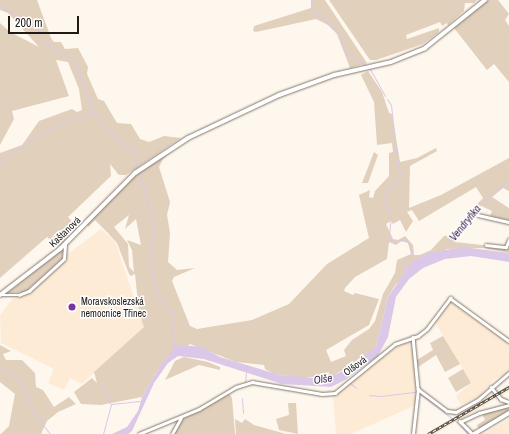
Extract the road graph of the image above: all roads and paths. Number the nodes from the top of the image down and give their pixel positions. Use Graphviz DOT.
graph roads {
  1 [pos="485,0"];
  2 [pos="478,215"];
  3 [pos="509,222"];
  4 [pos="509,240"];
  5 [pos="65,244"];
  6 [pos="486,246"];
  7 [pos="1,295"];
  8 [pos="413,337"];
  9 [pos="509,341"];
  10 [pos="509,373"];
  11 [pos="491,387"];
  12 [pos="418,389"];
  13 [pos="509,403"];
  14 [pos="509,413"];
  15 [pos="183,416"];
  16 [pos="473,433"];
  17 [pos="139,434"];
  18 [pos="172,434"];
  19 [pos="413,434"];
  1 -- 5 [label="street, Kaštanová"];
  2 -- 3 [label="street"];
  4 -- 6 [label="street"];
  5 -- 7 [label="street, Kaštanová"];
  5 -- 7 [label="street"];
  8 -- 9 [label="street, Olšová"];
  8 -- 12 [label="street"];
  8 -- 15 [label="street, Olšová"];
  10 -- 11 [label="street"];
  11 -- 12 [label="street"];
  11 -- 13 [label="street"];
  12 -- 19 [label="street"];
  13 -- 16 [label="street"];
  14 -- 16 [label="street"];
  15 -- 17 [label="street, Olšová"];
  15 -- 18 [label="street, Olšová"];
}
